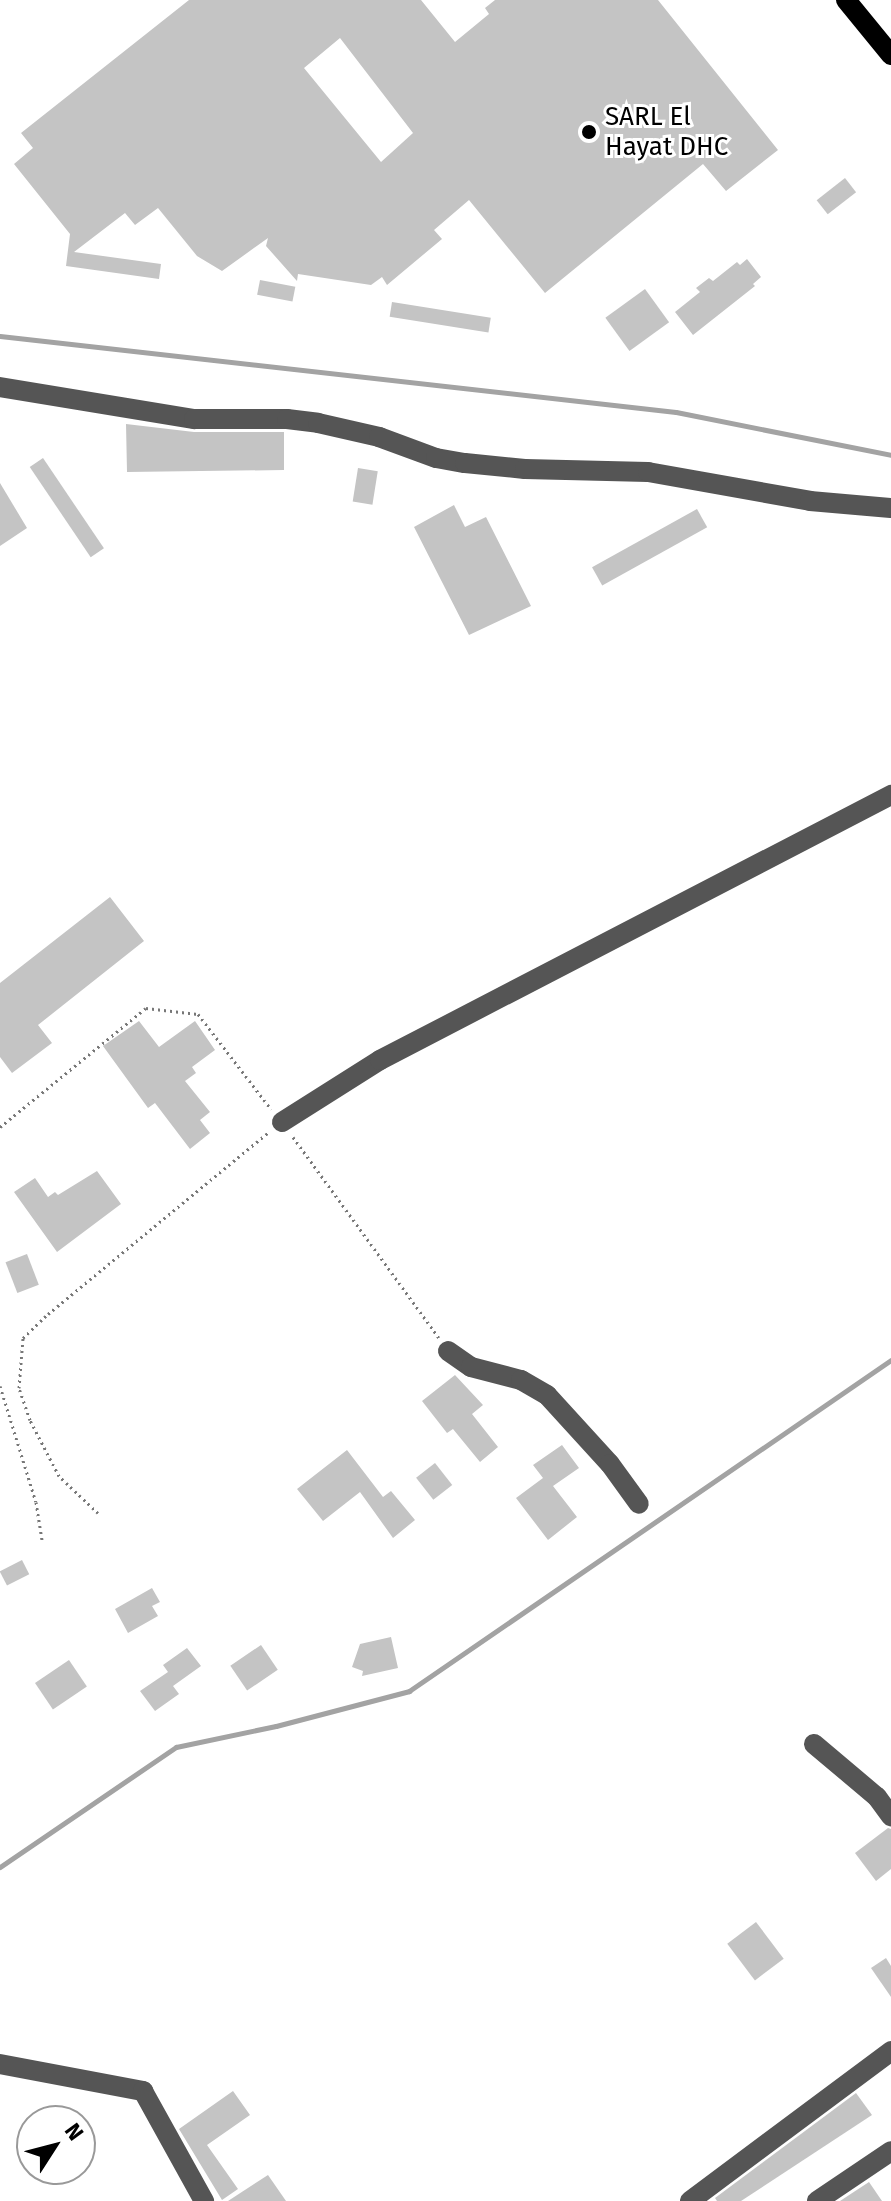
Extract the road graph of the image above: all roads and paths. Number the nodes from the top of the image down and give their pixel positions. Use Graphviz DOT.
graph roads {
  1 [pos="846,0"];
  2 [pos="891,55"];
  3 [pos="0,387"];
  4 [pos="891,508"];
  5 [pos="891,795"];
  6 [pos="282,1122"];
  7 [pos="0,1127"];
  8 [pos="448,1351"];
  9 [pos="0,1386"];
  10 [pos="639,1504"];
  11 [pos="98,1513"];
  12 [pos="42,1541"];
  13 [pos="814,1744"];
  14 [pos="891,1816"];
  15 [pos="891,2051"];
  16 [pos="0,2064"];
  17 [pos="891,2151"];
  18 [pos="204,2201"];
  19 [pos="690,2201"];
  20 [pos="817,2201"];
  1 -- 2 [label="main road"];
  3 -- 4 [label="street"];
  5 -- 6 [label="street"];
  6 -- 7 [label="path"];
  6 -- 8 [label="path"];
  6 -- 11 [label="path"];
  8 -- 10 [label="street"];
  9 -- 12 [label="path"];
  13 -- 14 [label="street"];
  15 -- 19 [label="street"];
  16 -- 18 [label="street"];
  17 -- 20 [label="street"];
}
